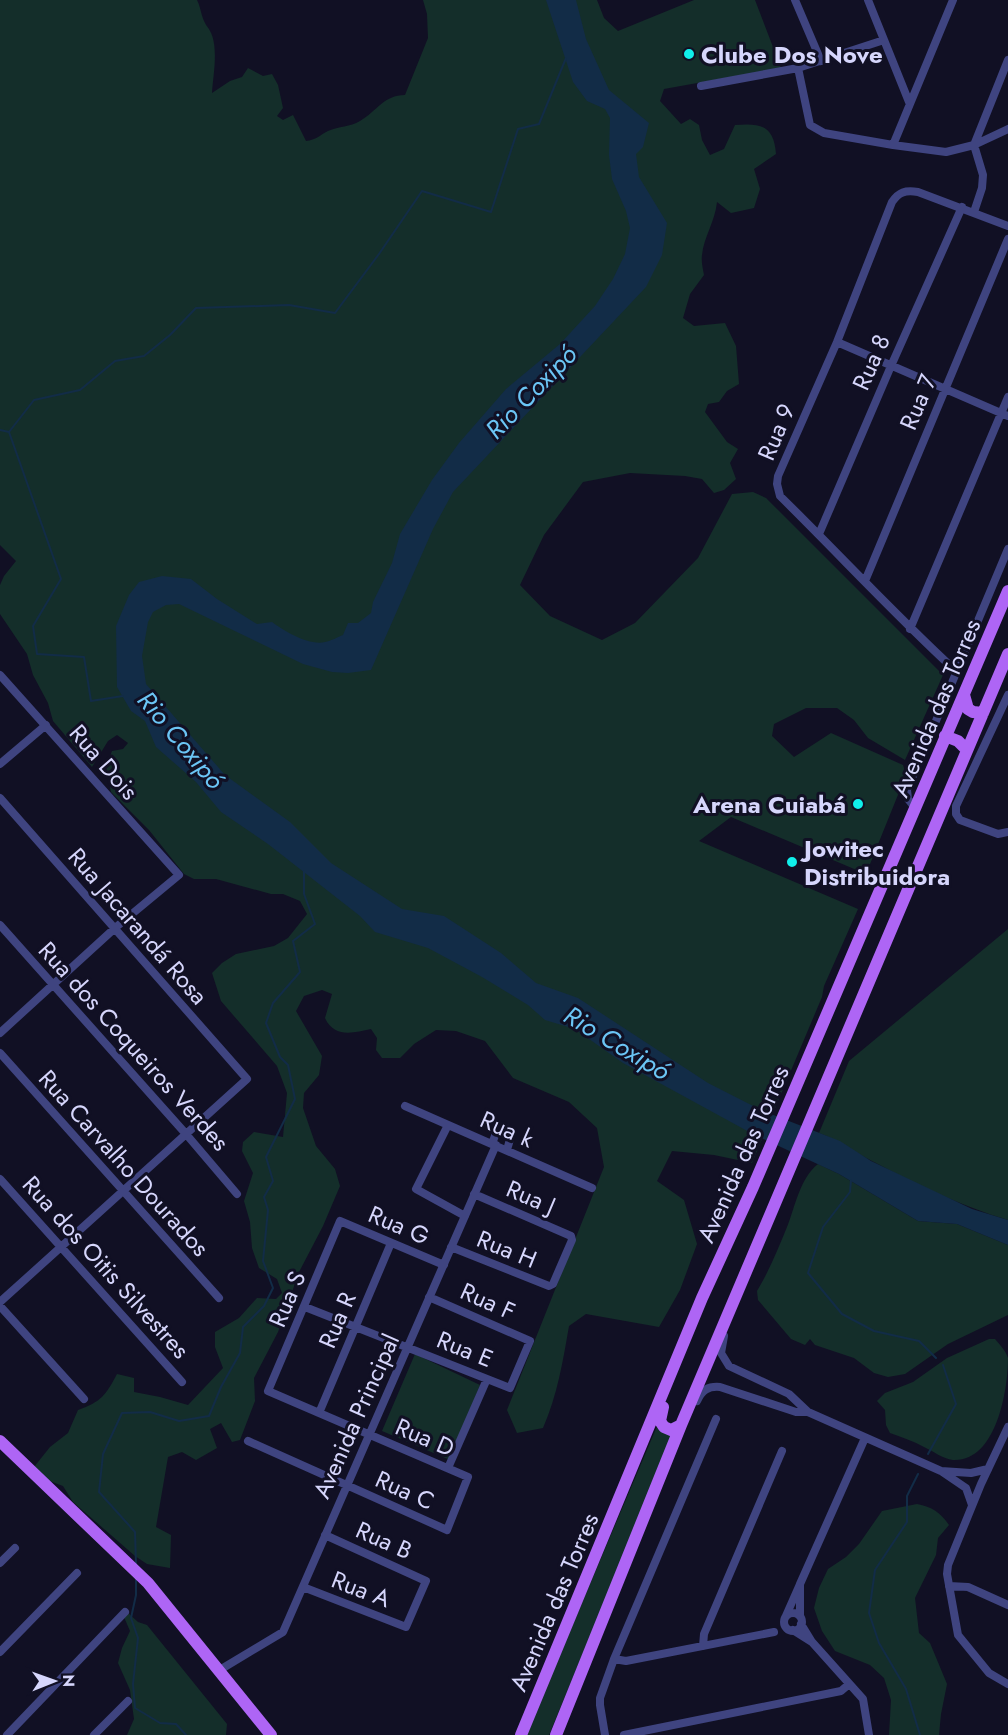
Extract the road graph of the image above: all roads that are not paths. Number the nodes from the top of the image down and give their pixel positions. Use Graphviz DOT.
graph roads {
  1 [pos="795,0"];
  2 [pos="868,0"];
  3 [pos="876,0"];
  4 [pos="953,0"];
  5 [pos="872,10"];
  6 [pos="884,40"];
  7 [pos="1008,60"];
  8 [pos="821,61"];
  9 [pos="798,68"];
  10 [pos="701,86"];
  11 [pos="909,102"];
  12 [pos="1008,129"];
  13 [pos="893,145"];
  14 [pos="974,145"];
  15 [pos="962,207"];
  16 [pos="974,212"];
  17 [pos="1008,226"];
  18 [pos="1008,239"];
  19 [pos="837,342"];
  20 [pos="891,366"];
  21 [pos="945,389"];
  22 [pos="1008,397"];
  23 [pos="1005,415"];
  24 [pos="819,534"];
  25 [pos="1008,549"];
  26 [pos="865,581"];
  27 [pos="1008,591"];
  28 [pos="910,629"];
  29 [pos="1008,654"];
  30 [pos="956,671"];
  31 [pos="0,675"];
  32 [pos="964,695"];
  33 [pos="1008,695"];
  34 [pos="983,713"];
  35 [pos="46,725"];
  36 [pos="945,736"];
  37 [pos="967,750"];
  38 [pos="0,764"];
  39 [pos="0,798"];
  40 [pos="916,809"];
  41 [pos="1008,832"];
  42 [pos="0,925"];
  43 [pos="115,928"];
  44 [pos="53,985"];
  45 [pos="0,1033"];
  46 [pos="0,1053"];
  47 [pos="405,1106"];
  48 [pos="448,1125"];
  49 [pos="186,1134"];
  50 [pos="494,1145"];
  51 [pos="507,1150"];
  52 [pos="0,1179"];
  53 [pos="592,1188"];
  54 [pos="124,1192"];
  55 [pos="237,1194"];
  56 [pos="474,1194"];
  57 [pos="465,1216"];
  58 [pos="340,1221"];
  59 [pos="391,1243"];
  60 [pos="61,1247"];
  61 [pos="451,1248"];
  62 [pos="444,1265"];
  63 [pos="549,1286"];
  64 [pos="429,1297"];
  65 [pos="219,1298"];
  66 [pos="702,1298"];
  67 [pos="732,1303"];
  68 [pos="0,1304"];
  69 [pos="305,1307"];
  70 [pos="356,1327"];
  71 [pos="408,1347"];
  72 [pos="487,1378"];
  73 [pos="182,1382"];
  74 [pos="510,1388"];
  75 [pos="268,1391"];
  76 [pos="84,1399"];
  77 [pos="808,1412"];
  78 [pos="319,1413"];
  79 [pos="716,1419"];
  80 [pos="681,1425"];
  81 [pos="1008,1427"];
  82 [pos="369,1434"];
  83 [pos="865,1438"];
  84 [pos="0,1441"];
  85 [pos="248,1441"];
  86 [pos="782,1451"];
  87 [pos="448,1468"];
  88 [pos="988,1469"];
  89 [pos="941,1471"];
  90 [pos="347,1486"];
  91 [pos="972,1505"];
  92 [pos="447,1530"];
  93 [pos="325,1535"];
  94 [pos="15,1548"];
  95 [pos="0,1563"];
  96 [pos="77,1573"];
  97 [pos="800,1584"];
  98 [pos="949,1586"];
  99 [pos="303,1587"];
  100 [pos="1008,1604"];
  101 [pos="125,1612"];
  102 [pos="785,1619"];
  103 [pos="800,1620"];
  104 [pos="406,1627"];
  105 [pos="791,1630"];
  106 [pos="774,1632"];
  107 [pos="812,1642"];
  108 [pos="703,1647"];
  109 [pos="0,1652"];
  110 [pos="614,1659"];
  111 [pos="218,1671"];
  112 [pos="1008,1684"];
  113 [pos="848,1685"];
  114 [pos="128,1701"];
  115 [pos="7,1735"];
  116 [pos="94,1735"];
  117 [pos="271,1735"];
  118 [pos="521,1735"];
  119 [pos="556,1735"];
  120 [pos="605,1735"];
  121 [pos="624,1735"];
  122 [pos="869,1735"];
  1 -- 8 [label="street"];
  2 -- 5 [label="street"];
  3 -- 5 [label="street"];
  4 -- 11 [label="street"];
  5 -- 6 [label="street"];
  6 -- 8 [label="street"];
  6 -- 11 [label="street"];
  7 -- 14 [label="street"];
  8 -- 9 [label="street"];
  9 -- 10 [label="street"];
  9 -- 13 [label="street"];
  11 -- 13 [label="street"];
  12 -- 14 [label="street"];
  13 -- 14 [label="street"];
  14 -- 16 [label="street"];
  15 -- 16 [label="street"];
  15 -- 19 [label="street, Rua 9"];
  15 -- 20 [label="street, Rua 8"];
  16 -- 17 [label="street"];
  18 -- 21 [label="street, Rua 7"];
  19 -- 20 [label="street"];
  19 -- 24 [label="street, Rua 9"];
  20 -- 21 [label="street"];
  20 -- 24 [label="street, Rua 8"];
  21 -- 23 [label="street"];
  21 -- 26 [label="street, Rua 7"];
  22 -- 23 [label="street"];
  23 -- 28 [label="street"];
  24 -- 26 [label="street, Rua 9"];
  25 -- 30 [label="street"];
  26 -- 28 [label="street, Rua 9"];
  27 -- 32 [label="main road, Avenida das Torres"];
  28 -- 30 [label="street, Rua 9"];
  29 -- 34 [label="main road, Avenida das Torres"];
  30 -- 40 [label="street"];
  31 -- 35 [label="street, Rua Dois"];
  32 -- 34 [label="main road"];
  32 -- 36 [label="main road, Avenida das Torres"];
  33 -- 41 [label="street"];
  34 -- 37 [label="main road, Avenida das Torres"];
  35 -- 38 [label="street"];
  35 -- 43 [label="street, Rua Dois"];
  36 -- 37 [label="main road"];
  36 -- 40 [label="main road, Avenida das Torres"];
  37 -- 67 [label="main road, Avenida das Torres"];
  39 -- 43 [label="street, Rua Jacarandá Rosa"];
  40 -- 66 [label="main road, Avenida das Torres"];
  42 -- 44 [label="street, Rua dos Coqueiros Verdes"];
  43 -- 44 [label="street"];
  43 -- 49 [label="street, Rua Jacarandá Rosa"];
  44 -- 45 [label="street"];
  44 -- 49 [label="street, Rua dos Coqueiros Verdes"];
  46 -- 54 [label="street, Rua Carvalho Dourados"];
  47 -- 48 [label="street, Rua k"];
  48 -- 50 [label="street, Rua k"];
  48 -- 57 [label="street"];
  49 -- 54 [label="street"];
  49 -- 55 [label="street, Rua dos Coqueiros Verdes"];
  50 -- 51 [label="street, Rua k"];
  50 -- 51 [label="street"];
  50 -- 56 [label="street, Avenida Principal"];
  51 -- 53 [label="street, Rua k"];
  52 -- 60 [label="street, Rua dos Oitis Silvestres"];
  54 -- 60 [label="street"];
  54 -- 65 [label="street, Rua Carvalho Dourados"];
  56 -- 57 [label="street, Avenida Principal"];
  56 -- 63 [label="street, Rua J"];
  57 -- 61 [label="street, Avenida Principal"];
  58 -- 59 [label="street, Rua G"];
  58 -- 69 [label="street, Rua S"];
  59 -- 62 [label="street, Rua G"];
  59 -- 70 [label="street, Rua R"];
  60 -- 68 [label="street"];
  60 -- 73 [label="street, Rua dos Oitis Silvestres"];
  61 -- 62 [label="street, Avenida Principal"];
  61 -- 63 [label="street, Rua H"];
  62 -- 64 [label="street, Avenida Principal"];
  64 -- 71 [label="street, Avenida Principal"];
  64 -- 74 [label="street, Rua F"];
  66 -- 80 [label="main road"];
  66 -- 118 [label="main road, Avenida das Torres"];
  67 -- 77 [label="street"];
  67 -- 80 [label="main road, Avenida das Torres"];
  68 -- 76 [label="street"];
  69 -- 70 [label="street, Rua E"];
  69 -- 75 [label="street, Rua S"];
  70 -- 71 [label="street, Rua E"];
  70 -- 78 [label="street, Rua R"];
  71 -- 72 [label="street, Rua E"];
  71 -- 82 [label="street, Avenida Principal"];
  72 -- 74 [label="street, Rua E"];
  72 -- 87 [label="street"];
  75 -- 78 [label="street, Rua D"];
  77 -- 80 [label="street"];
  77 -- 83 [label="street"];
  78 -- 82 [label="street, Rua D"];
  79 -- 110 [label="street"];
  80 -- 119 [label="main road, Avenida das Torres"];
  81 -- 88 [label="street"];
  82 -- 87 [label="street, Rua D"];
  82 -- 90 [label="street, Avenida Principal"];
  83 -- 89 [label="street"];
  83 -- 97 [label="street"];
  84 -- 111 [label="main road"];
  85 -- 90 [label="street, Rua C"];
  86 -- 108 [label="street"];
  87 -- 92 [label="street, Rua D"];
  88 -- 89 [label="street"];
  88 -- 91 [label="street"];
  89 -- 91 [label="street"];
  90 -- 92 [label="street, Rua C"];
  90 -- 93 [label="street, Avenida Principal"];
  91 -- 98 [label="street"];
  93 -- 99 [label="street, Avenida Principal"];
  93 -- 104 [label="street, Rua B"];
  94 -- 95 [label="street"];
  96 -- 109 [label="street"];
  97 -- 102 [label="street"];
  97 -- 103 [label="street"];
  98 -- 100 [label="street"];
  98 -- 112 [label="street"];
  99 -- 104 [label="street, Rua A"];
  99 -- 111 [label="street, Avenida Principal"];
  101 -- 115 [label="street"];
  102 -- 103 [label="street"];
  102 -- 105 [label="street"];
  102 -- 106 [label="street"];
  103 -- 105 [label="street"];
  103 -- 107 [label="street"];
  105 -- 106 [label="street"];
  105 -- 107 [label="street"];
  106 -- 108 [label="street"];
  107 -- 113 [label="street"];
  108 -- 110 [label="street"];
  110 -- 120 [label="street"];
  111 -- 117 [label="main road"];
  113 -- 121 [label="street"];
  113 -- 122 [label="street"];
  114 -- 116 [label="street"];
}
